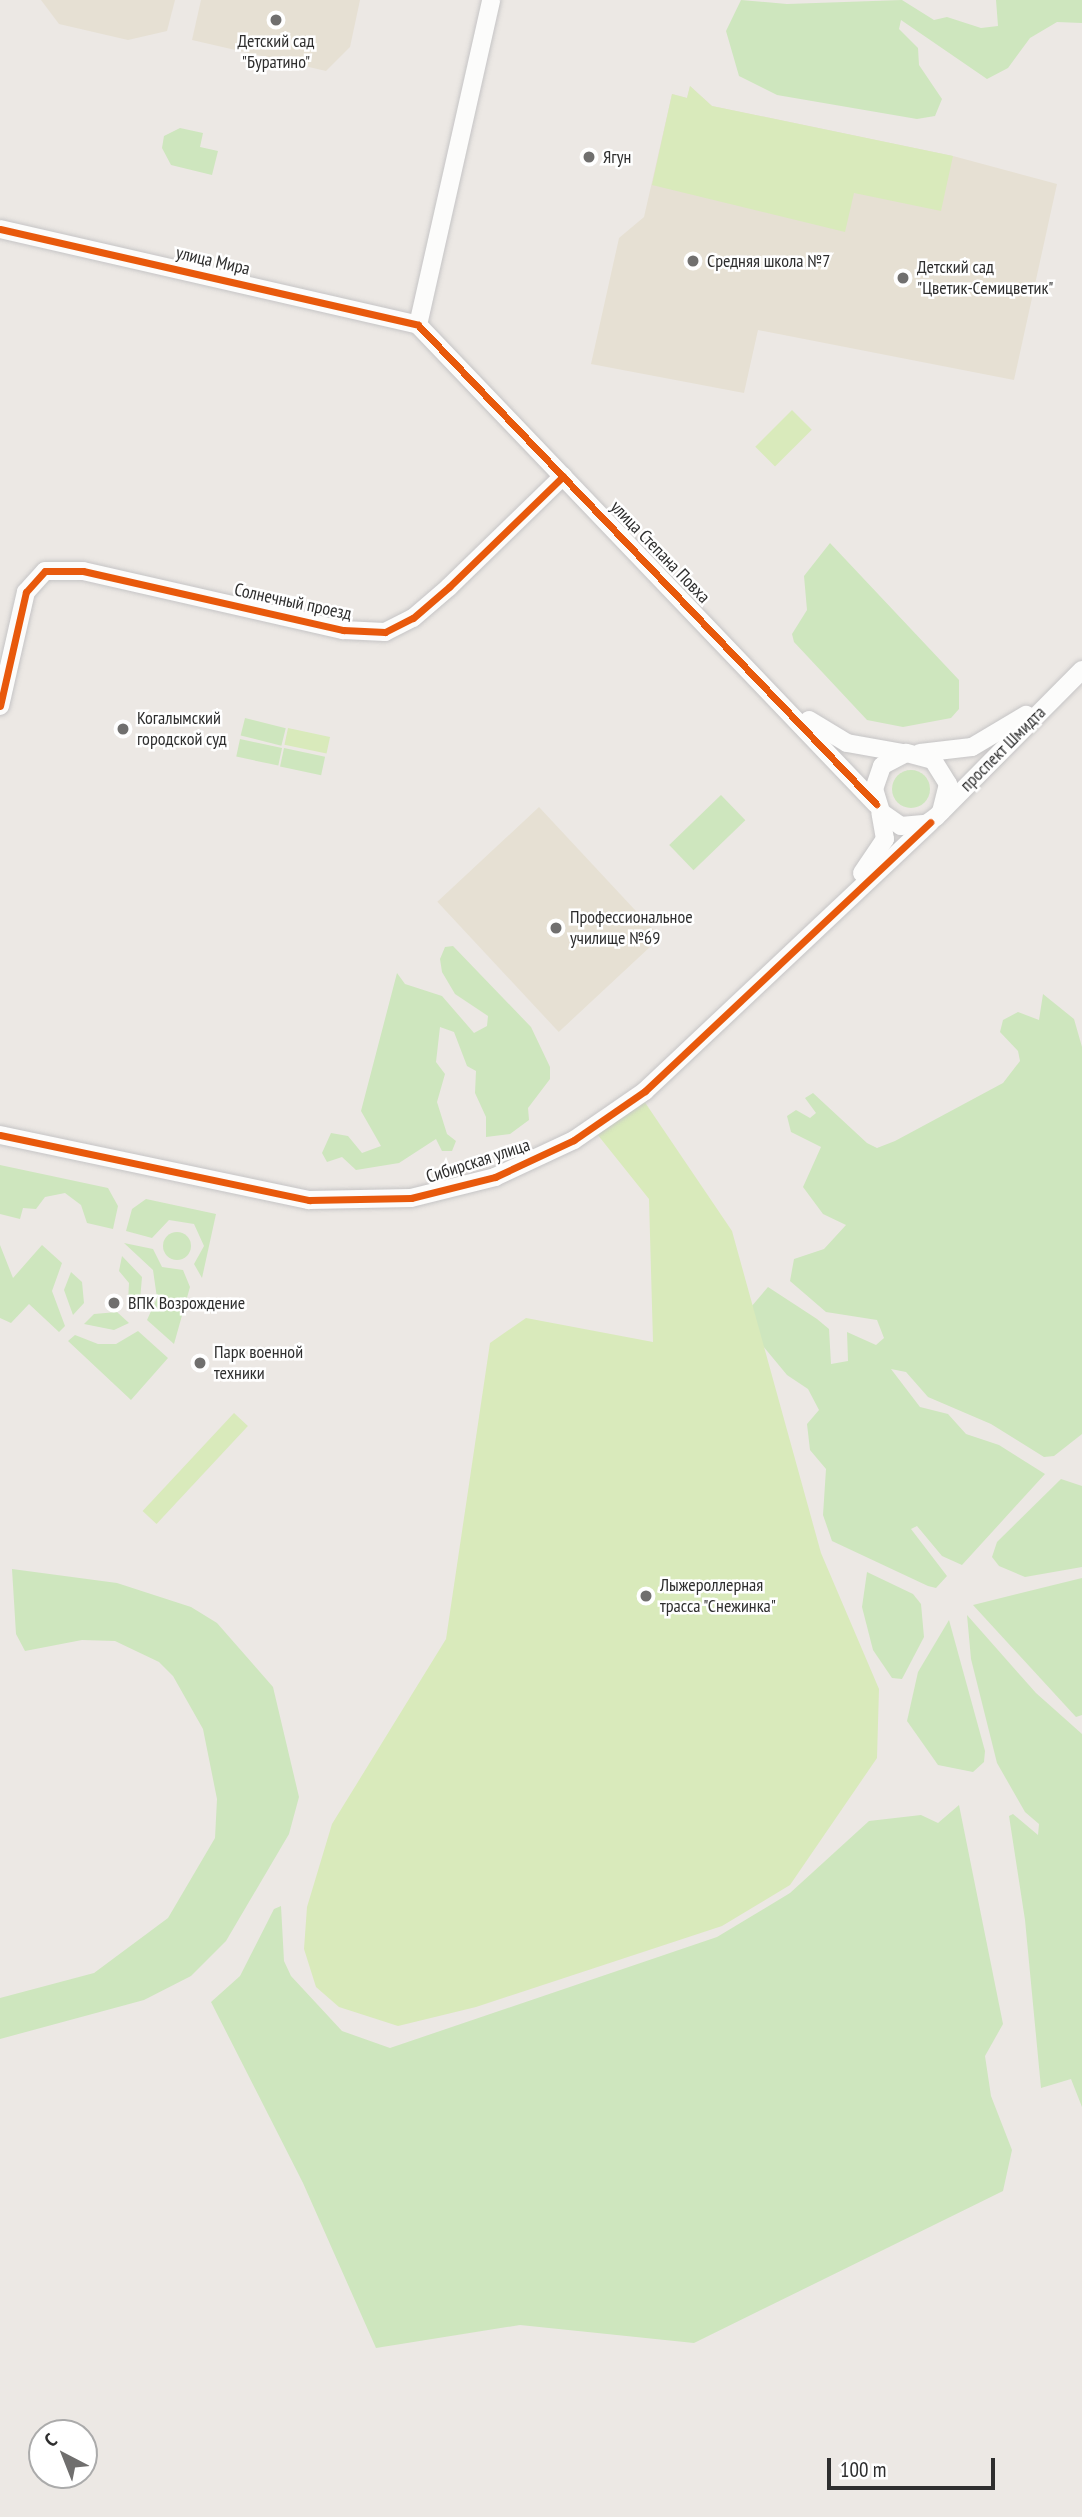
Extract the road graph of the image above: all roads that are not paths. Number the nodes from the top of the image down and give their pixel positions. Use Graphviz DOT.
graph roads {
  1 [pos="491,0"];
  2 [pos="0,229"];
  3 [pos="418,325"];
  4 [pos="563,476"];
  5 [pos="1082,670"];
  6 [pos="1065,686"];
  7 [pos="784,702"];
  8 [pos="0,706"];
  9 [pos="911,753"];
  10 [pos="877,806"];
  11 [pos="936,817"];
  12 [pos="807,933"];
  13 [pos="0,1135"];
  1 -- 3 [label="street"];
  2 -- 3 [label="street, улица Мира"];
  3 -- 4 [label="street, улица Степана Повха"];
  4 -- 7 [label="street, улица Степана Повха"];
  4 -- 8 [label="street, Солнечный проезд"];
  5 -- 6 [label="street, проспект Шмидта"];
  6 -- 9 [label="street, проспект Шмидта"];
  6 -- 11 [label="street, проспект Шмидта"];
  7 -- 9 [label="street, улица Степана Повха"];
  7 -- 10 [label="street, улица Степана Повха"];
  9 -- 10 [label="street"];
  9 -- 11 [label="street"];
  10 -- 11 [label="street"];
  10 -- 12 [label="street, Сибирская улица"];
  11 -- 12 [label="street, Сибирская улица"];
  12 -- 13 [label="street, Сибирская улица"];
}
